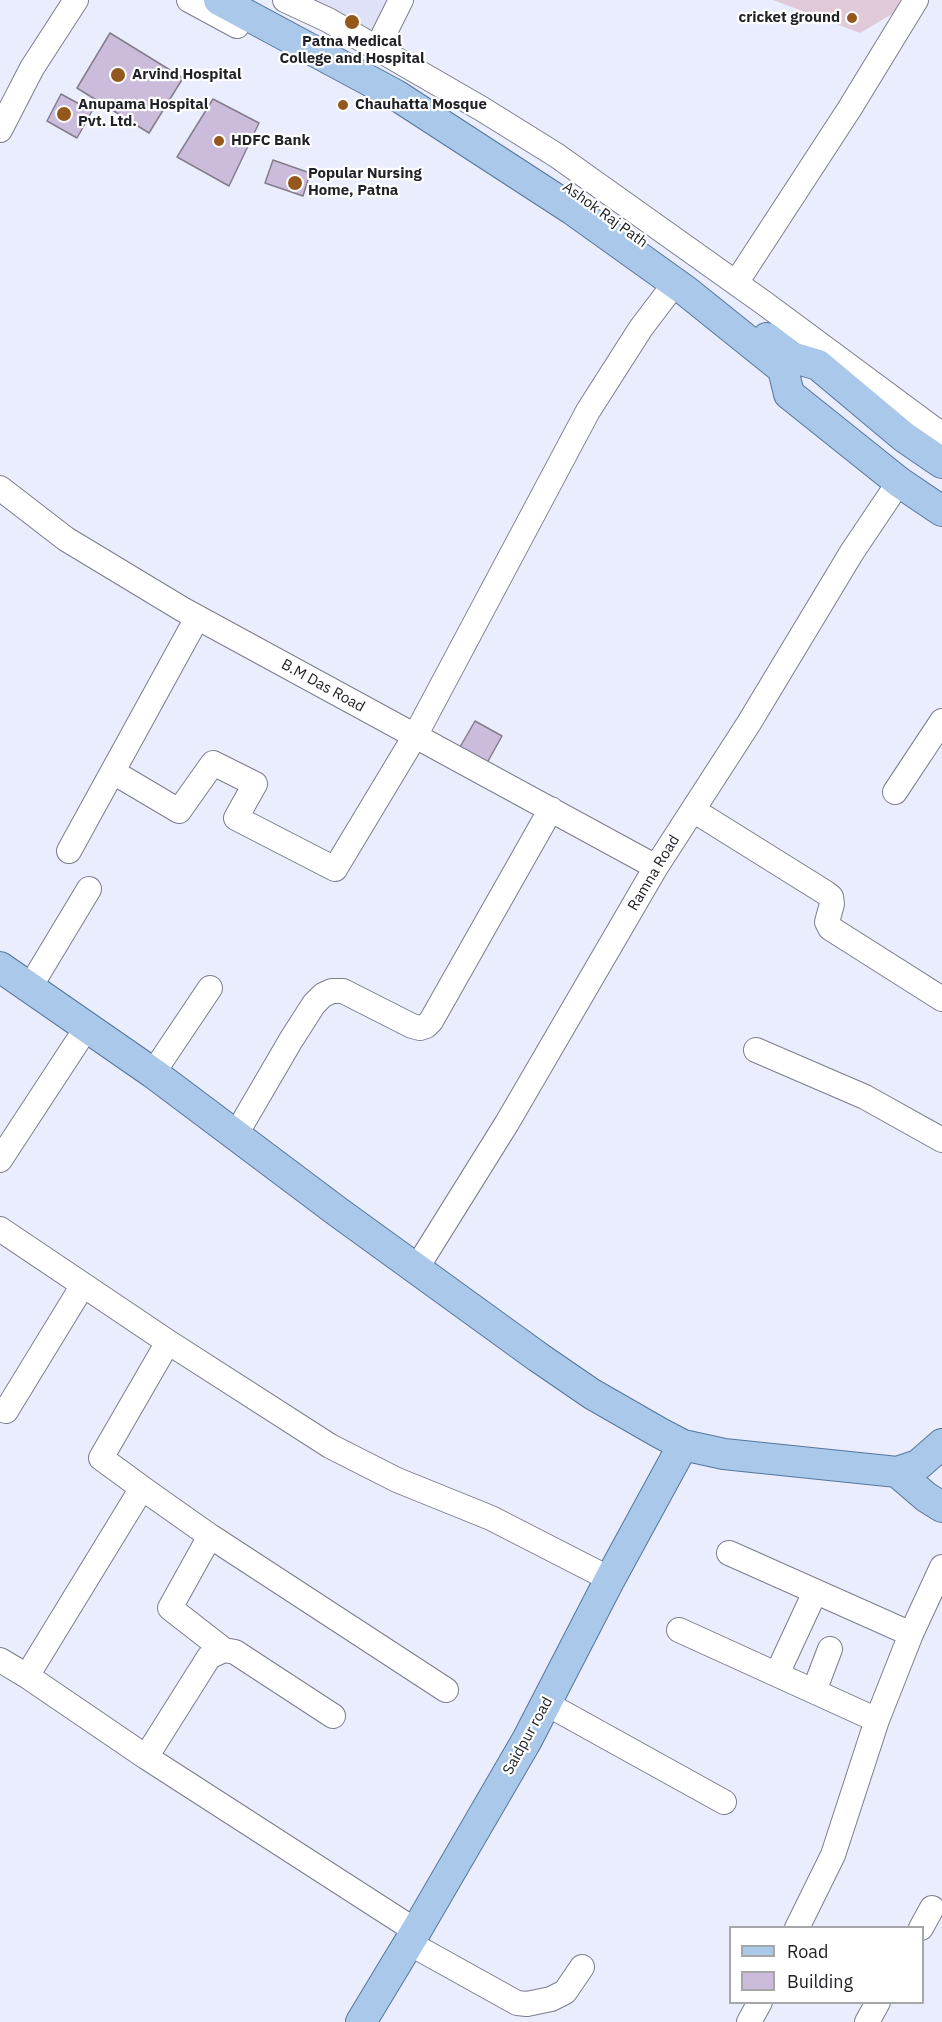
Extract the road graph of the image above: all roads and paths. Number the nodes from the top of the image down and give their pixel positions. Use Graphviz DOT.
graph roads {
  1 [pos="76,0"];
  2 [pos="189,0"];
  3 [pos="219,0"];
  4 [pos="244,0"];
  5 [pos="285,0"];
  6 [pos="401,0"];
  7 [pos="916,0"];
  8 [pos="377,48"];
  9 [pos="0,130"];
  10 [pos="736,283"];
  11 [pos="666,295"];
  12 [pos="789,394"];
  13 [pos="941,431"];
  14 [pos="942,463"];
  15 [pos="899,482"];
  16 [pos="0,488"];
  17 [pos="942,511"];
  18 [pos="197,618"];
  19 [pos="942,721"];
  20 [pos="415,736"];
  21 [pos="113,772"];
  22 [pos="895,792"];
  23 [pos="551,809"];
  24 [pos="693,810"];
  25 [pos="69,851"];
  26 [pos="656,867"];
  27 [pos="89,889"];
  28 [pos="0,967"];
  29 [pos="30,987"];
  30 [pos="210,988"];
  31 [pos="942,999"];
  32 [pos="87,1027"];
  33 [pos="756,1050"];
  34 [pos="153,1073"];
  35 [pos="235,1136"];
  36 [pos="942,1140"];
  37 [pos="0,1160"];
  38 [pos="0,1229"];
  39 [pos="416,1269"];
  40 [pos="83,1285"];
  41 [pos="168,1342"];
  42 [pos="6,1411"];
  43 [pos="684,1444"];
  44 [pos="942,1444"];
  45 [pos="897,1472"];
  46 [pos="142,1488"];
  47 [pos="942,1507"];
  48 [pos="210,1536"];
  49 [pos="729,1553"];
  50 [pos="942,1568"];
  51 [pos="610,1579"];
  52 [pos="816,1592"];
  53 [pos="679,1630"];
  54 [pos="911,1634"];
  55 [pos="830,1649"];
  56 [pos="224,1650"];
  57 [pos="0,1660"];
  58 [pos="777,1674"];
  59 [pos="27,1676"];
  60 [pos="446,1690"];
  61 [pos="814,1691"];
  62 [pos="547,1704"];
  63 [pos="333,1716"];
  64 [pos="877,1720"];
  65 [pos="146,1757"];
  66 [pos="724,1802"];
  67 [pos="798,1926"];
  68 [pos="413,1937"];
  69 [pos="582,1967"];
  70 [pos="759,2004"];
  71 [pos="877,2004"];
  72 [pos="361,2022"];
  73 [pos="749,2022"];
  74 [pos="867,2022"];
  1 -- 9 [label="street"];
  2 -- 11 [label="street, Ashok Raj Path"];
  3 -- 12 [label="main road, Ashok Raj Path"];
  4 -- 14 [label="main road, Ashok Raj Path"];
  5 -- 8 [label="street"];
  6 -- 8 [label="street"];
  7 -- 10 [label="street"];
  8 -- 10 [label="street"];
  10 -- 13 [label="street"];
  11 -- 12 [label="street, Ashok Raj Path"];
  11 -- 20 [label="street"];
  12 -- 15 [label="main road, Ashok Raj Path"];
  15 -- 17 [label="main road, Ashok Raj Path"];
  15 -- 24 [label="street, Ramna Road"];
  16 -- 18 [label="street, B.M Das Road"];
  18 -- 20 [label="street, B.M Das Road"];
  18 -- 21 [label="street"];
  19 -- 22 [label="street"];
  20 -- 21 [label="street"];
  20 -- 23 [label="street, B.M Das Road"];
  21 -- 25 [label="street"];
  23 -- 26 [label="street, B.M Das Road"];
  23 -- 35 [label="street"];
  24 -- 26 [label="street, Ramna Road"];
  24 -- 31 [label="street"];
  26 -- 39 [label="street, Ramna Road"];
  27 -- 29 [label="street"];
  28 -- 29 [label="main road"];
  29 -- 32 [label="main road"];
  30 -- 34 [label="street"];
  32 -- 34 [label="main road"];
  32 -- 37 [label="street"];
  33 -- 36 [label="street"];
  34 -- 35 [label="main road"];
  35 -- 39 [label="main road"];
  38 -- 40 [label="street"];
  39 -- 43 [label="main road"];
  40 -- 41 [label="street"];
  40 -- 42 [label="street"];
  41 -- 46 [label="street"];
  41 -- 51 [label="street"];
  43 -- 45 [label="main road"];
  43 -- 51 [label="main road, Saidpur road"];
  44 -- 45 [label="main road"];
  45 -- 47 [label="main road"];
  46 -- 48 [label="street"];
  46 -- 59 [label="street"];
  48 -- 56 [label="street"];
  48 -- 60 [label="street"];
  49 -- 52 [label="street"];
  50 -- 54 [label="street"];
  51 -- 62 [label="main road, Saidpur road"];
  52 -- 54 [label="street"];
  52 -- 58 [label="street"];
  53 -- 58 [label="street"];
  54 -- 64 [label="street"];
  55 -- 61 [label="street"];
  56 -- 63 [label="street"];
  56 -- 65 [label="street"];
  57 -- 59 [label="street"];
  58 -- 61 [label="street"];
  59 -- 65 [label="street"];
  61 -- 64 [label="street"];
  62 -- 66 [label="street"];
  62 -- 68 [label="main road, Saidpur road"];
  64 -- 67 [label="street"];
  65 -- 68 [label="street"];
  68 -- 69 [label="street"];
  68 -- 72 [label="main road, Saidpur road"];
  70 -- 73 [label="street"];
  71 -- 74 [label="street"];
}
